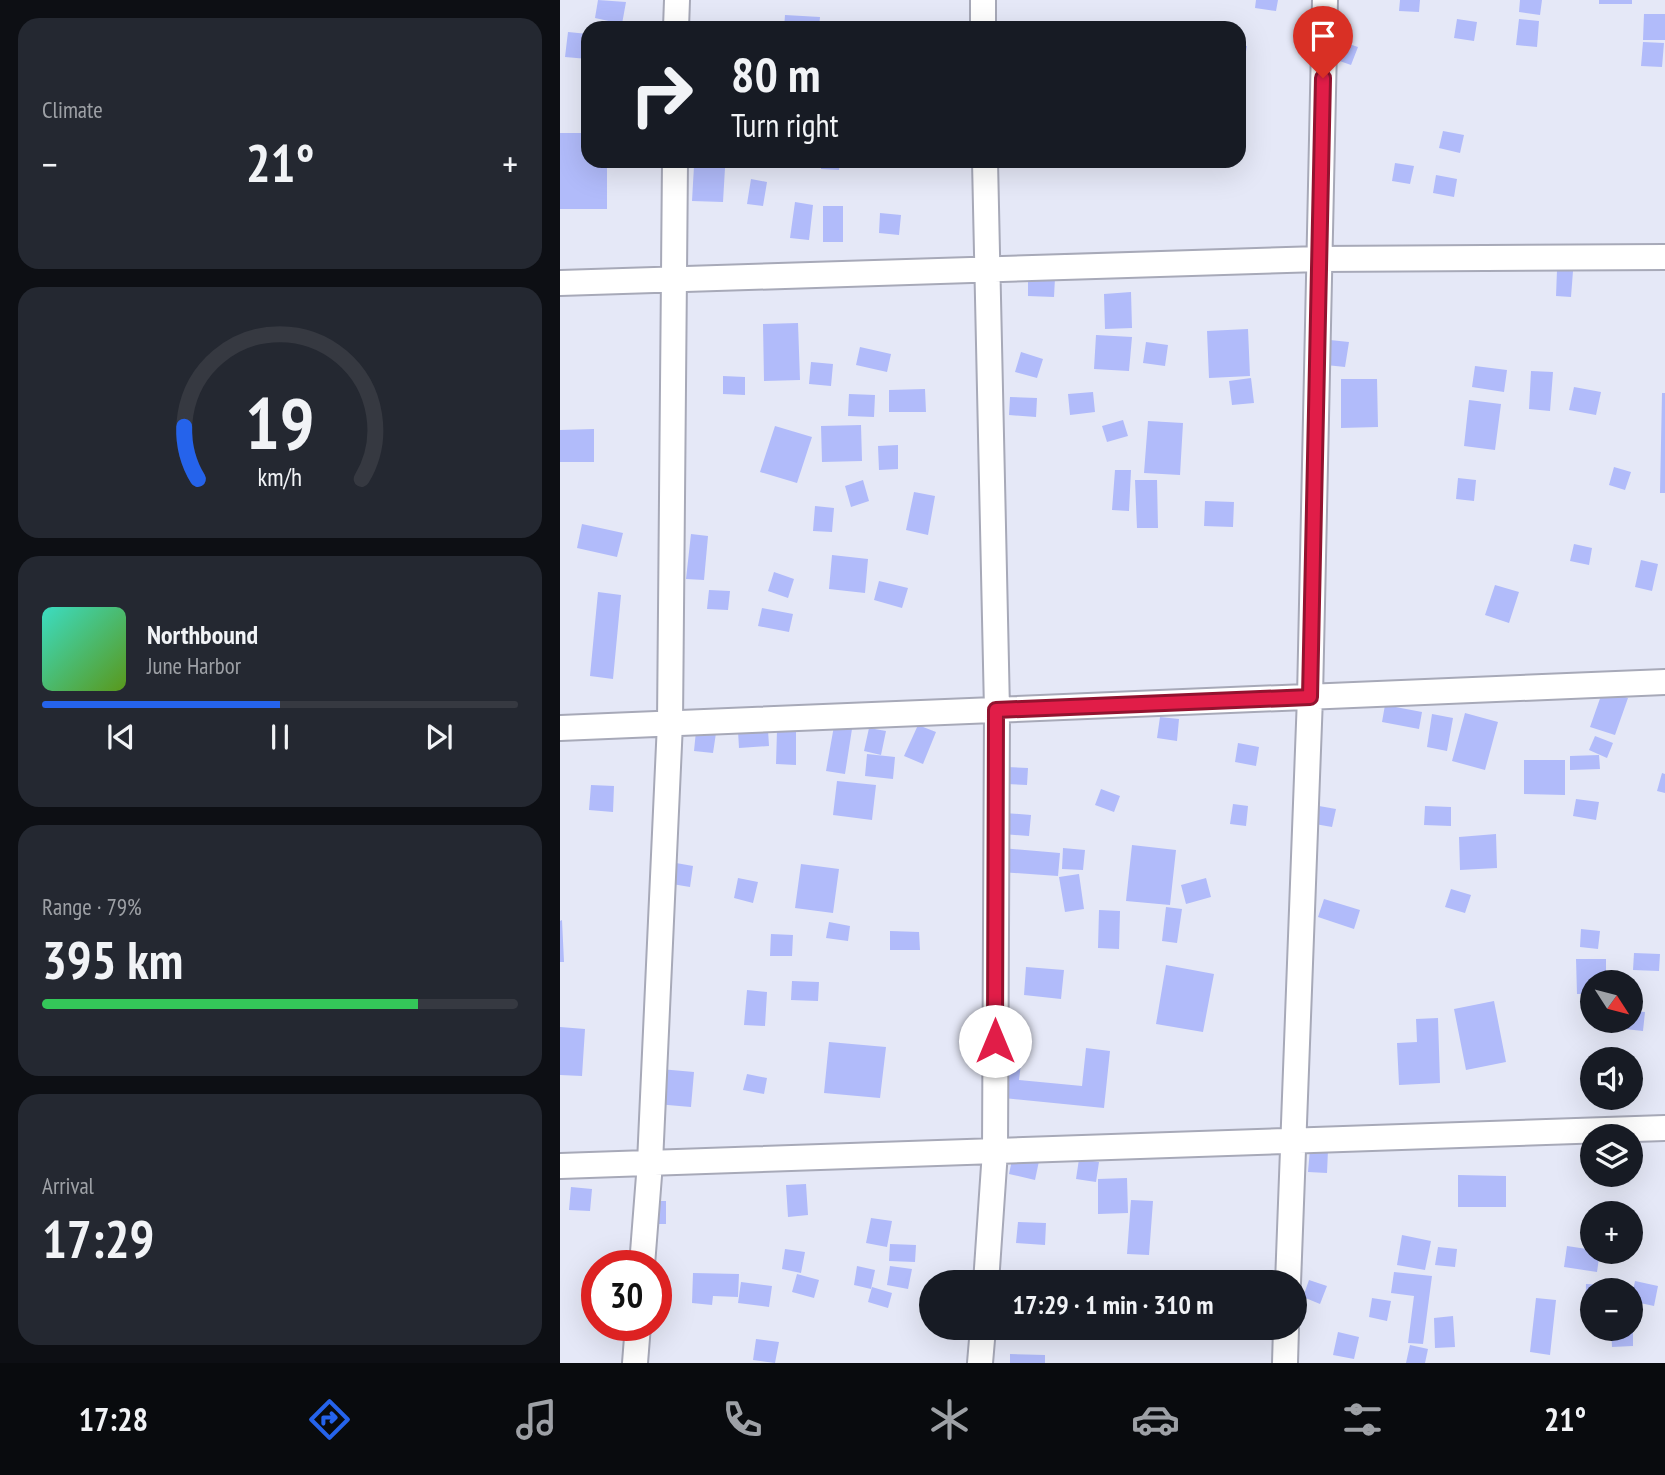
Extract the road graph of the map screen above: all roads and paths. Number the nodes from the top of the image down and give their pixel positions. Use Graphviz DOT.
graph roads {
  1 [pos="677,0"];
  2 [pos="983,0"];
  3 [pos="1325,0"];
  4 [pos="676,21"];
  5 [pos="983,21"];
  6 [pos="675,168"];
  7 [pos="985,168"];
  8 [pos="1665,257"];
  9 [pos="1320,259"];
  10 [pos="988,269"];
  11 [pos="674,279"];
  12 [pos="560,283"];
  13 [pos="1665,682"];
  14 [pos="1310,697"];
  15 [pos="996,710"];
  16 [pos="670,723"];
  17 [pos="560,728"];
  18 [pos="1665,1128"];
  19 [pos="1293,1141"];
  20 [pos="995,1151"];
  21 [pos="650,1163"];
  22 [pos="560,1166"];
  23 [pos="643,1250"];
  24 [pos="987,1270"];
  25 [pos="1288,1270"];
  26 [pos="982,1340"];
  27 [pos="1286,1340"];
  28 [pos="637,1341"];
  29 [pos="635,1363"];
  30 [pos="981,1363"];
  31 [pos="1285,1363"];
  1 -- 4 [label="street"];
  2 -- 5 [label="street"];
  3 -- 9 [label="street"];
  6 -- 11 [label="street"];
  7 -- 10 [label="street"];
  8 -- 9 [label="street"];
  9 -- 10 [label="street"];
  9 -- 14 [label="street"];
  10 -- 11 [label="street"];
  10 -- 15 [label="street"];
  11 -- 12 [label="street"];
  11 -- 16 [label="street"];
  13 -- 14 [label="street"];
  14 -- 15 [label="street"];
  14 -- 19 [label="street"];
  15 -- 16 [label="street"];
  15 -- 20 [label="street"];
  16 -- 17 [label="street"];
  16 -- 21 [label="street"];
  18 -- 19 [label="street"];
  19 -- 20 [label="street"];
  19 -- 25 [label="street"];
  20 -- 21 [label="street"];
  20 -- 24 [label="street"];
  21 -- 22 [label="street"];
  21 -- 23 [label="street"];
  26 -- 30 [label="street"];
  27 -- 31 [label="street"];
  28 -- 29 [label="street"];
}
